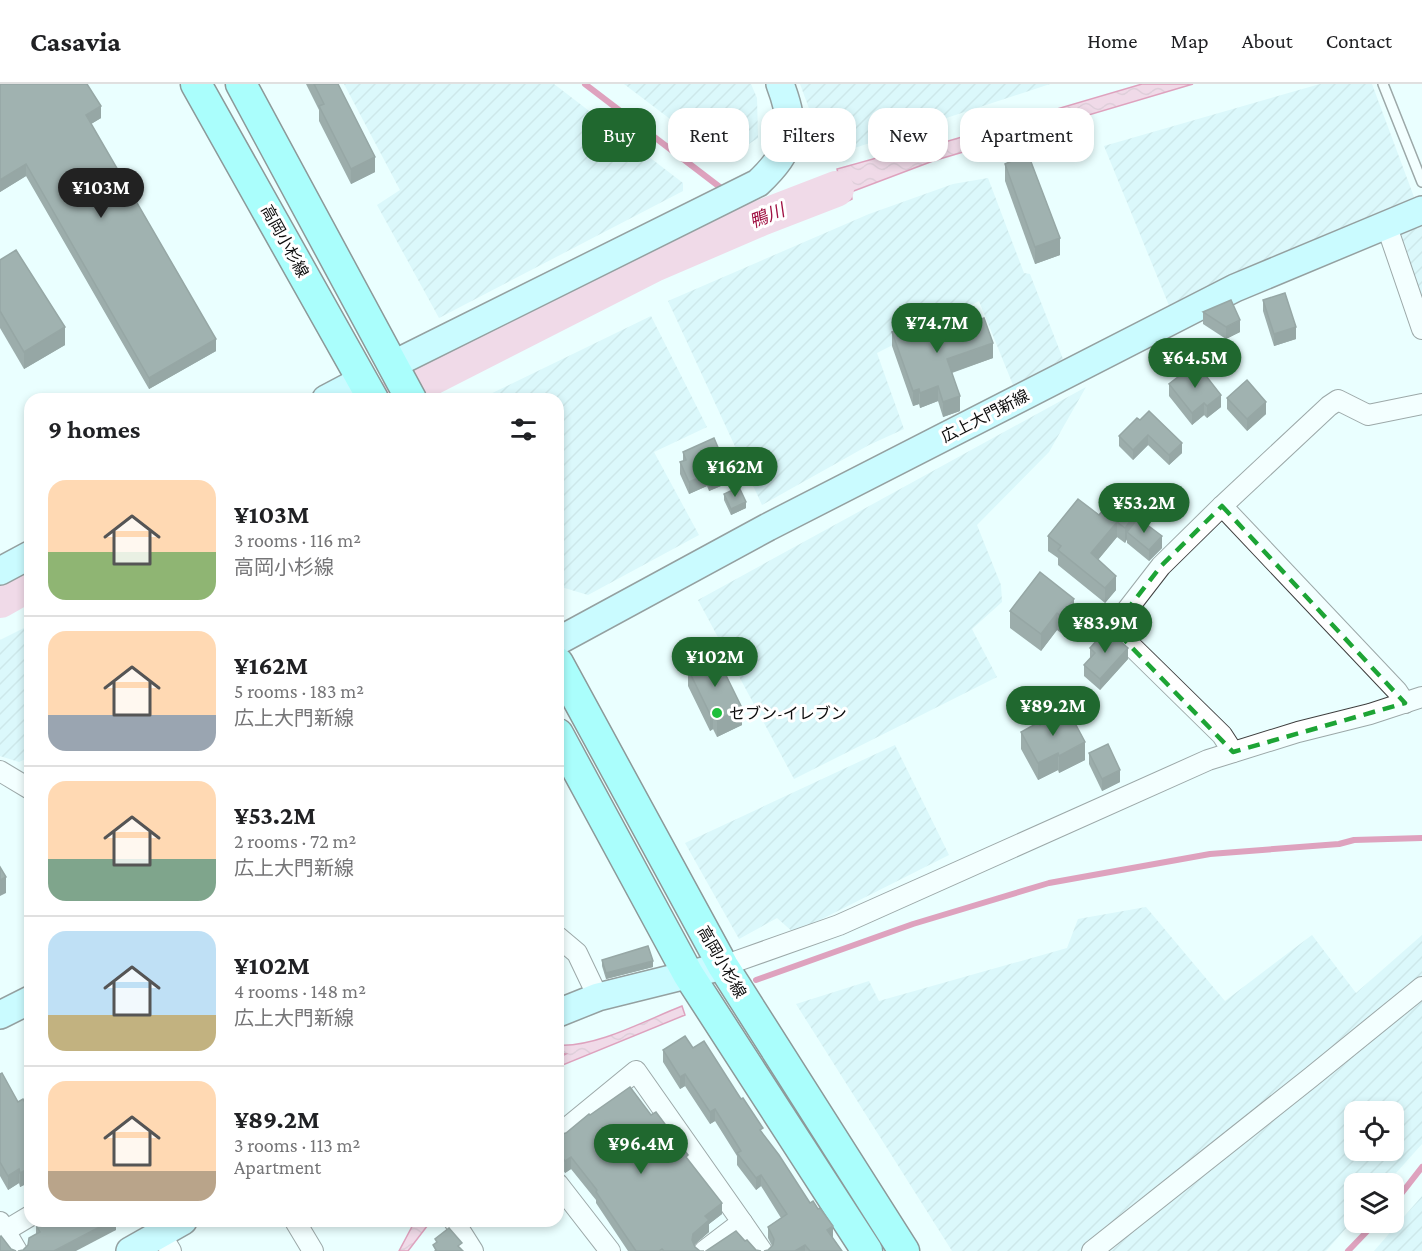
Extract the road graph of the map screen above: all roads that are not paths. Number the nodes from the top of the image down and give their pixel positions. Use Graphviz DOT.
graph roads {
  1 [pos="196,84"];
  2 [pos="241,84"];
  3 [pos="780,84"];
  4 [pos="1383,84"];
  5 [pos="1422,182"];
  6 [pos="1422,210"];
  7 [pos="1386,224"];
  8 [pos="1422,329"];
  9 [pos="400,380"];
  10 [pos="368,390"];
  11 [pos="1422,404"];
  12 [pos="1221,506"];
  13 [pos="24,558"];
  14 [pos="0,571"];
  15 [pos="564,638"];
  16 [pos="564,674"];
  17 [pos="1415,704"];
  18 [pos="564,745"];
  19 [pos="1233,752"];
  20 [pos="0,771"];
  21 [pos="24,785"];
  22 [pos="564,942"];
  23 [pos="723,966"];
  24 [pos="688,974"];
  25 [pos="1422,987"];
  26 [pos="598,997"];
  27 [pos="24,1003"];
  28 [pos="564,1011"];
  29 [pos="0,1015"];
  30 [pos="564,1130"];
  31 [pos="564,1192"];
  32 [pos="24,1219"];
  33 [pos="742,1222"];
  34 [pos="299,1227"];
  35 [pos="458,1227"];
  36 [pos="2,1229"];
  37 [pos="167,1232"];
  38 [pos="17,1251"];
  39 [pos="130,1251"];
  40 [pos="313,1251"];
  41 [pos="472,1251"];
  42 [pos="610,1251"];
  43 [pos="704,1251"];
  44 [pos="762,1251"];
  45 [pos="867,1251"];
  46 [pos="904,1251"];
  47 [pos="1092,1251"];
  1 -- 10 [label="main road, 高岡小杉線"];
  2 -- 9 [label="main road"];
  3 -- 9 [label="main road"];
  4 -- 5 [label="lane"];
  6 -- 7 [label="main road, 広上大門新線"];
  7 -- 8 [label="street"];
  7 -- 15 [label="main road, 広上大門新線"];
  11 -- 12 [label="street"];
  12 -- 17 [label="street"];
  12 -- 19 [label="street"];
  13 -- 14 [label="main road"];
  16 -- 23 [label="main road, 高岡小杉線"];
  17 -- 19 [label="street"];
  18 -- 24 [label="main road, 高岡小杉線"];
  19 -- 23 [label="street"];
  20 -- 21 [label="street"];
  22 -- 26 [label="street"];
  23 -- 24 [label="main road"];
  23 -- 46 [label="main road, 高岡小杉線"];
  24 -- 26 [label="main road"];
  24 -- 45 [label="main road, 高岡小杉線"];
  25 -- 47 [label="street"];
  26 -- 28 [label="main road"];
  27 -- 29 [label="main road"];
  30 -- 33 [label="street"];
  31 -- 42 [label="street"];
  32 -- 36 [label="street"];
  33 -- 43 [label="street"];
  33 -- 44 [label="street"];
  34 -- 40 [label="street"];
  35 -- 41 [label="street"];
  36 -- 38 [label="street"];
  37 -- 39 [label="main road"];
}
